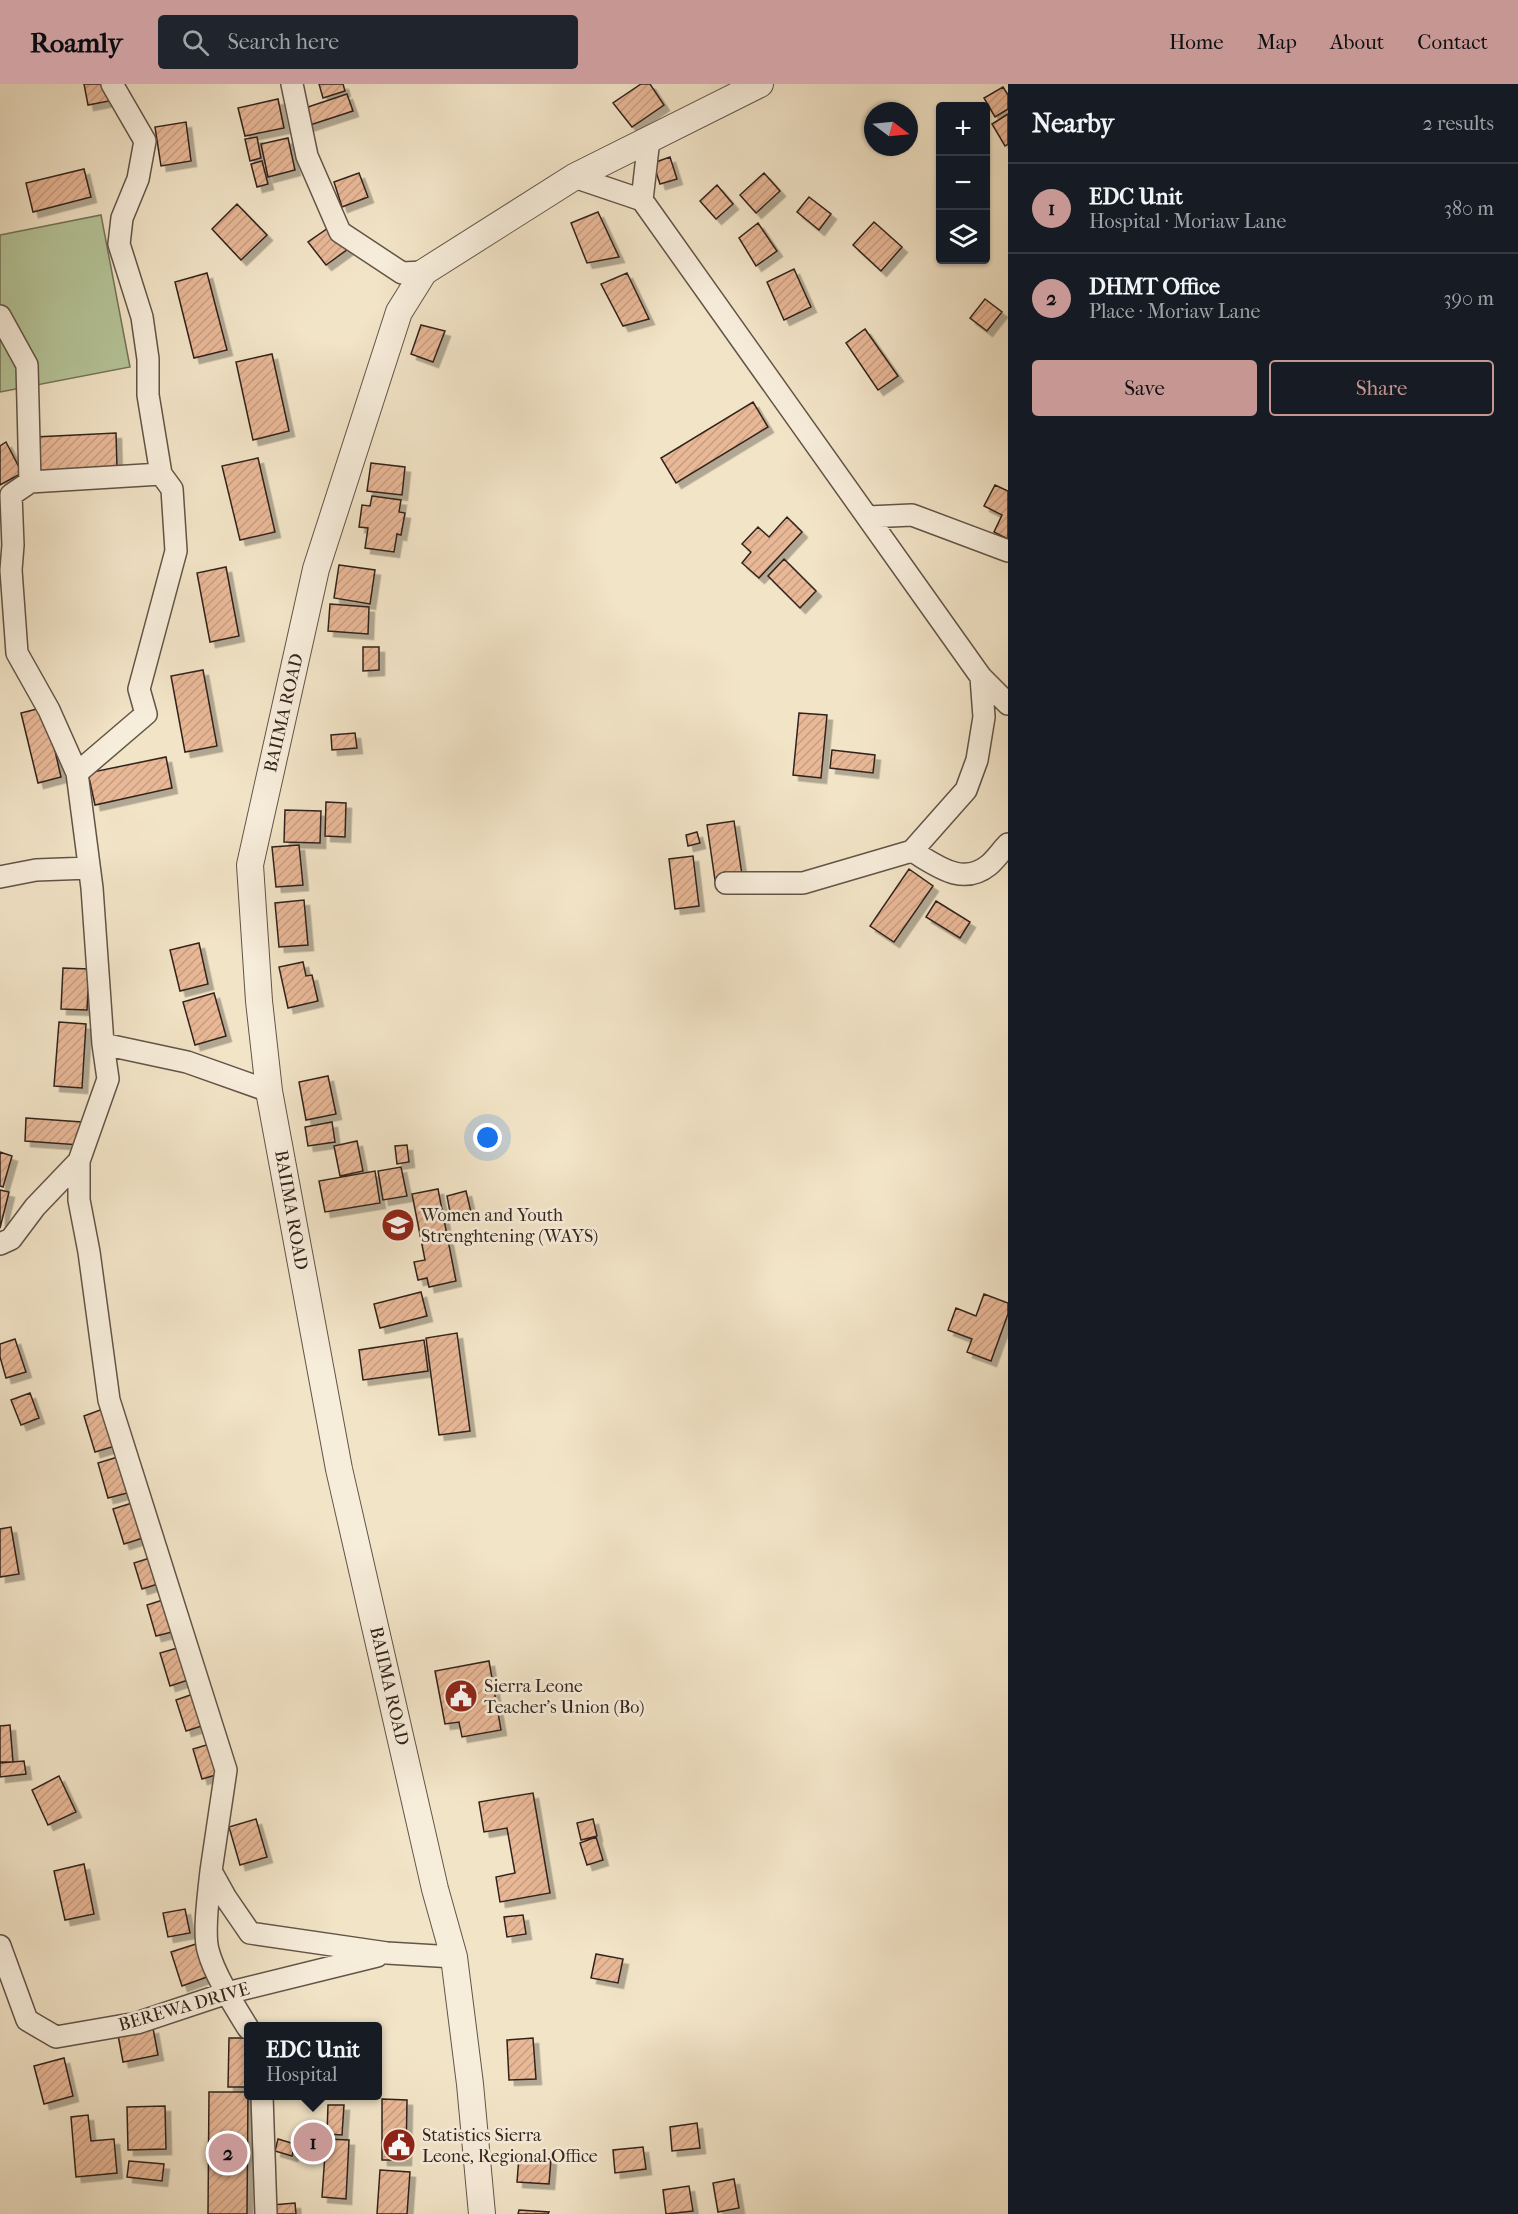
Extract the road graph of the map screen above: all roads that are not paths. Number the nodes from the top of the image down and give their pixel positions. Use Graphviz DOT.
graph roads {
  1 [pos="112,84"];
  2 [pos="292,84"];
  3 [pos="760,84"];
  4 [pos="649,139"];
  5 [pos="574,177"];
  6 [pos="642,200"];
  7 [pos="424,272"];
  8 [pos="0,316"];
  9 [pos="161,474"];
  10 [pos="30,482"];
  11 [pos="868,517"];
  12 [pos="1008,551"];
  13 [pos="981,677"];
  14 [pos="1008,704"];
  15 [pos="77,773"];
  16 [pos="1008,844"];
  17 [pos="912,851"];
  18 [pos="89,868"];
  19 [pos="0,878"];
  20 [pos="726,883"];
  21 [pos="103,1044"];
  22 [pos="269,1091"];
  23 [pos="79,1161"];
  24 [pos="0,1244"];
  25 [pos="211,1871"];
  26 [pos="0,1946"];
  27 [pos="387,1953"];
  28 [pos="454,1957"];
  29 [pos="227,1993"];
  30 [pos="245,2022"];
  31 [pos="262,2100"];
  32 [pos="266,2214"];
  33 [pos="482,2214"];
  1 -- 9 [label="street"];
  2 -- 7 [label="street"];
  3 -- 4 [label="street, BAIIMA ROAD"];
  4 -- 5 [label="street, BAIIMA ROAD"];
  4 -- 6 [label="street"];
  5 -- 6 [label="street"];
  5 -- 7 [label="street, BAIIMA ROAD"];
  6 -- 11 [label="street"];
  7 -- 22 [label="street, BAIIMA ROAD"];
  8 -- 10 [label="street"];
  9 -- 10 [label="street"];
  9 -- 15 [label="street"];
  10 -- 15 [label="street"];
  11 -- 12 [label="street"];
  11 -- 13 [label="street"];
  13 -- 14 [label="street"];
  13 -- 17 [label="street"];
  15 -- 18 [label="street"];
  16 -- 17 [label="street"];
  17 -- 20 [label="street"];
  18 -- 19 [label="street"];
  18 -- 21 [label="street"];
  21 -- 22 [label="street"];
  21 -- 23 [label="street"];
  22 -- 28 [label="street, BAIIMA ROAD"];
  23 -- 24 [label="street"];
  23 -- 25 [label="street"];
  25 -- 27 [label="street"];
  25 -- 29 [label="street"];
  26 -- 29 [label="street, BEREWA DRIVE"];
  27 -- 28 [label="street"];
  27 -- 29 [label="street, BEREWA DRIVE"];
  28 -- 33 [label="street, BAIIMA ROAD"];
  29 -- 30 [label="street"];
  31 -- 32 [label="street"];
}
